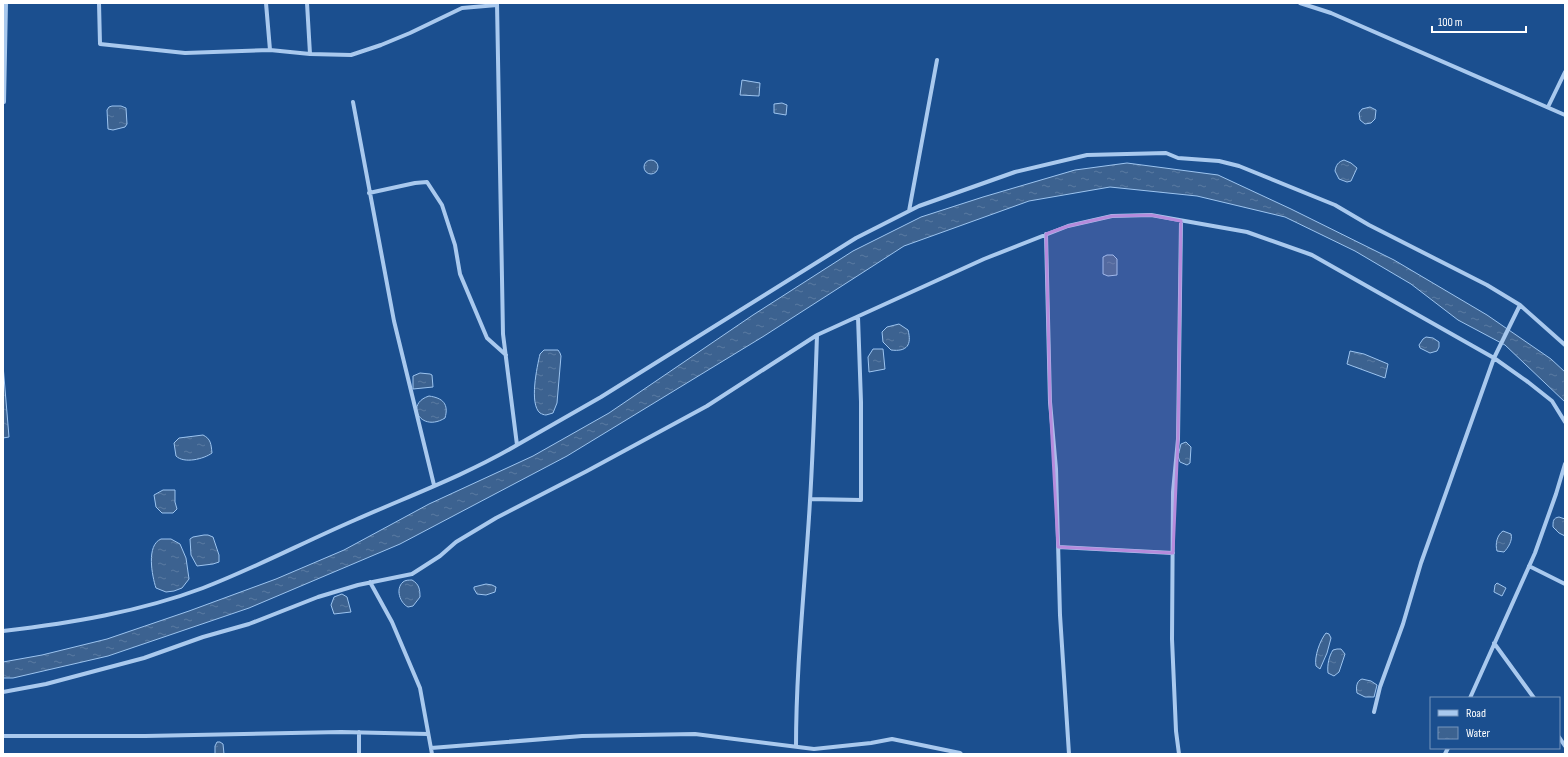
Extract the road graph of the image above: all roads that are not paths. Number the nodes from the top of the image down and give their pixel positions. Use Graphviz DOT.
graph roads {
  1 [pos="6,3"];
  2 [pos="99,3"];
  3 [pos="266,3"];
  4 [pos="307,3"];
  5 [pos="1300,3"];
  6 [pos="497,4"];
  7 [pos="270,50"];
  8 [pos="310,54"];
  9 [pos="937,60"];
  10 [pos="1565,72"];
  11 [pos="4,102"];
  12 [pos="353,102"];
  13 [pos="1548,107"];
  14 [pos="1565,115"];
  15 [pos="369,193"];
  16 [pos="909,211"];
  17 [pos="1181,221"];
  18 [pos="1046,234"];
  19 [pos="1520,305"];
  20 [pos="858,316"];
  21 [pos="817,335"];
  22 [pos="1565,345"];
  23 [pos="506,355"];
  24 [pos="1494,358"];
  25 [pos="1565,422"];
  26 [pos="517,446"];
  27 [pos="1565,464"];
  28 [pos="434,485"];
  29 [pos="810,499"];
  30 [pos="1058,546"];
  31 [pos="1173,552"];
  32 [pos="1529,566"];
  33 [pos="370,582"];
  34 [pos="1565,584"];
  35 [pos="3,631"];
  36 [pos="1494,642"];
  37 [pos="3,692"];
  38 [pos="1470,697"];
  39 [pos="1533,697"];
  40 [pos="1374,712"];
  41 [pos="359,732"];
  42 [pos="428,734"];
  43 [pos="3,736"];
  44 [pos="796,747"];
  45 [pos="431,748"];
  46 [pos="359,754"];
  47 [pos="432,754"];
  48 [pos="961,754"];
  49 [pos="1069,754"];
  50 [pos="1179,754"];
  1 -- 11 [label="street"];
  2 -- 7 [label="street"];
  3 -- 7 [label="street"];
  4 -- 8 [label="street"];
  5 -- 13 [label="street"];
  6 -- 8 [label="street"];
  6 -- 23 [label="street"];
  7 -- 8 [label="street"];
  9 -- 16 [label="street"];
  10 -- 13 [label="street"];
  12 -- 15 [label="street"];
  13 -- 14 [label="street"];
  15 -- 23 [label="street"];
  15 -- 28 [label="street"];
  16 -- 19 [label="street"];
  16 -- 26 [label="street"];
  17 -- 18 [label="street"];
  17 -- 24 [label="street"];
  17 -- 31 [label="street"];
  18 -- 20 [label="street"];
  18 -- 30 [label="street"];
  19 -- 22 [label="street"];
  19 -- 24 [label="street"];
  20 -- 21 [label="street"];
  20 -- 29 [label="street"];
  21 -- 29 [label="street"];
  21 -- 33 [label="street"];
  23 -- 26 [label="street"];
  24 -- 25 [label="street"];
  24 -- 40 [label="street"];
  26 -- 28 [label="street"];
  27 -- 32 [label="street"];
  28 -- 35 [label="street"];
  29 -- 44 [label="street"];
  30 -- 31 [label="street"];
  30 -- 49 [label="street"];
  31 -- 50 [label="street"];
  32 -- 34 [label="street"];
  32 -- 36 [label="street"];
  33 -- 37 [label="street"];
  33 -- 42 [label="street"];
  36 -- 38 [label="street"];
  36 -- 39 [label="street"];
  41 -- 42 [label="street"];
  41 -- 43 [label="street"];
  41 -- 46 [label="street"];
  42 -- 45 [label="street"];
  44 -- 45 [label="street"];
  44 -- 48 [label="street"];
  45 -- 47 [label="street"];
}
